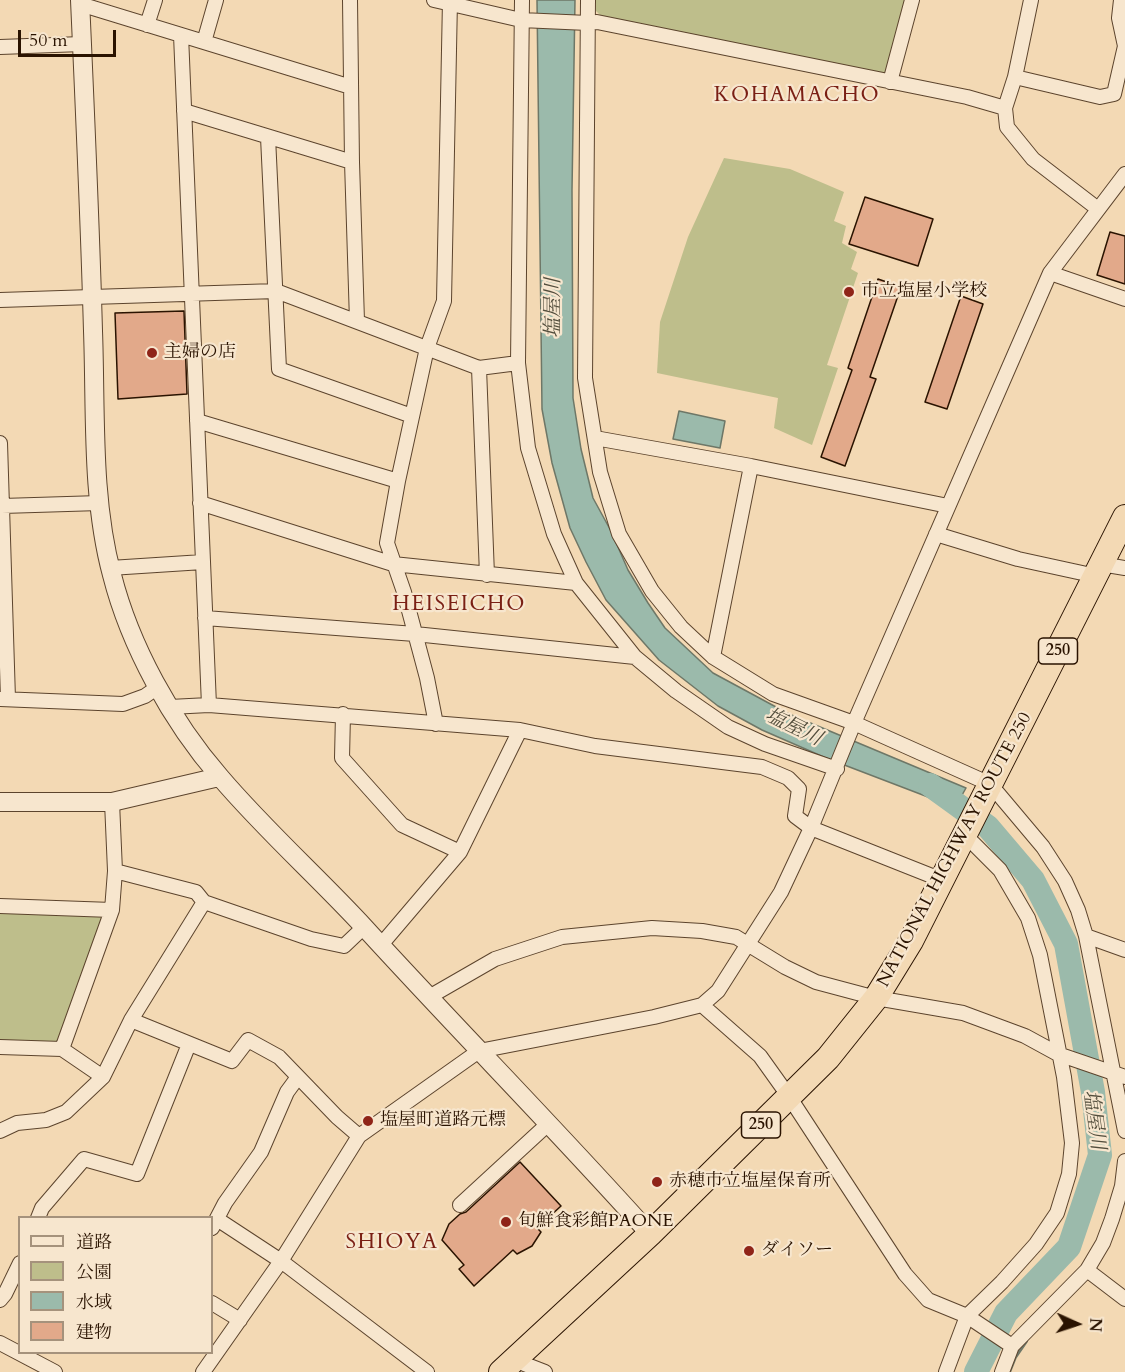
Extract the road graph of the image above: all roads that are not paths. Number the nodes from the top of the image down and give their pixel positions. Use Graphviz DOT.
graph roads {
  1 [pos="155,0"];
  2 [pos="216,0"];
  3 [pos="350,0"];
  4 [pos="434,0"];
  5 [pos="522,0"];
  6 [pos="588,0"];
  7 [pos="912,0"];
  8 [pos="1031,0"];
  9 [pos="1121,0"];
  10 [pos="80,2"];
  11 [pos="450,2"];
  12 [pos="521,20"];
  13 [pos="588,23"];
  14 [pos="147,25"];
  15 [pos="181,35"];
  16 [pos="204,42"];
  17 [pos="82,44"];
  18 [pos="0,47"];
  19 [pos="1015,77"];
  20 [pos="890,82"];
  21 [pos="351,87"];
  22 [pos="1005,108"];
  23 [pos="184,111"];
  24 [pos="268,137"];
  25 [pos="352,162"];
  26 [pos="1125,174"];
  27 [pos="1098,208"];
  28 [pos="1050,273"];
  29 [pos="276,291"];
  30 [pos="192,293"];
  31 [pos="92,296"];
  32 [pos="1125,299"];
  33 [pos="0,300"];
  34 [pos="357,321"];
  35 [pos="427,348"];
  36 [pos="518,363"];
  37 [pos="479,368"];
  38 [pos="412,416"];
  39 [pos="197,421"];
  40 [pos="595,438"];
  41 [pos="0,443"];
  42 [pos="751,466"];
  43 [pos="398,481"];
  44 [pos="100,503"];
  45 [pos="200,503"];
  46 [pos="2,506"];
  47 [pos="948,506"];
  48 [pos="1125,517"];
  49 [pos="936,534"];
  50 [pos="203,562"];
  51 [pos="393,564"];
  52 [pos="110,568"];
  53 [pos="1107,569"];
  54 [pos="487,574"];
  55 [pos="576,583"];
  56 [pos="205,618"];
  57 [pos="415,634"];
  58 [pos="635,657"];
  59 [pos="713,657"];
  60 [pos="158,687"];
  61 [pos="4,699"];
  62 [pos="209,705"];
  63 [pos="170,707"];
  64 [pos="343,714"];
  65 [pos="854,723"];
  66 [pos="436,724"];
  67 [pos="520,730"];
  68 [pos="837,769"];
  69 [pos="219,777"];
  70 [pos="990,784"];
  71 [pos="0,802"];
  72 [pos="112,802"];
  73 [pos="812,828"];
  74 [pos="965,835"];
  75 [pos="460,852"];
  76 [pos="115,871"];
  77 [pos="942,880"];
  78 [pos="204,902"];
  79 [pos="0,906"];
  80 [pos="112,910"];
  81 [pos="364,927"];
  82 [pos="1086,936"];
  83 [pos="748,944"];
  84 [pos="381,946"];
  85 [pos="1125,950"];
  86 [pos="429,996"];
  87 [pos="876,998"];
  88 [pos="702,1005"];
  89 [pos="131,1020"];
  90 [pos="189,1044"];
  91 [pos="0,1047"];
  92 [pos="62,1049"];
  93 [pos="479,1051"];
  94 [pos="1058,1054"];
  95 [pos="1119,1075"];
  96 [pos="103,1077"];
  97 [pos="298,1077"];
  98 [pos="790,1098"];
  99 [pos="548,1124"];
  100 [pos="0,1131"];
  101 [pos="1125,1131"];
  102 [pos="359,1136"];
  103 [pos="1125,1161"];
  104 [pos="1123,1187"];
  105 [pos="460,1205"];
  106 [pos="39,1216"];
  107 [pos="214,1223"];
  108 [pos="650,1234"];
  109 [pos="281,1262"];
  110 [pos="18,1267"];
  111 [pos="1087,1270"];
  112 [pos="6,1294"];
  113 [pos="1125,1299"];
  114 [pos="213,1304"];
  115 [pos="967,1316"];
  116 [pos="240,1320"];
  117 [pos="0,1343"];
  118 [pos="1012,1346"];
  119 [pos="18,1352"];
  120 [pos="21,1354"];
  121 [pos="508,1366"];
  122 [pos="55,1372"];
  123 [pos="203,1372"];
  124 [pos="428,1372"];
  125 [pos="545,1372"];
  126 [pos="945,1372"];
  127 [pos="1002,1372"];
  1 -- 14 [label="street"];
  2 -- 16 [label="street"];
  3 -- 21 [label="street"];
  4 -- 11 [label="street"];
  5 -- 12 [label="street"];
  6 -- 13 [label="street"];
  7 -- 20 [label="street"];
  8 -- 19 [label="street"];
  9 -- 19 [label="street"];
  10 -- 14 [label="street"];
  10 -- 17 [label="street"];
  11 -- 12 [label="street"];
  11 -- 35 [label="street"];
  12 -- 13 [label="street"];
  12 -- 36 [label="street"];
  13 -- 20 [label="street"];
  13 -- 40 [label="street"];
  14 -- 15 [label="street"];
  15 -- 16 [label="street"];
  15 -- 23 [label="street"];
  16 -- 21 [label="street"];
  17 -- 18 [label="street"];
  17 -- 31 [label="street"];
  19 -- 22 [label="street"];
  20 -- 22 [label="street"];
  21 -- 25 [label="street"];
  22 -- 27 [label="street"];
  23 -- 24 [label="street"];
  23 -- 30 [label="street"];
  24 -- 25 [label="street"];
  24 -- 29 [label="street"];
  25 -- 34 [label="street"];
  26 -- 27 [label="street"];
  27 -- 28 [label="street"];
  28 -- 32 [label="street"];
  28 -- 47 [label="street"];
  29 -- 30 [label="street"];
  29 -- 34 [label="street"];
  29 -- 38 [label="street"];
  30 -- 31 [label="street"];
  30 -- 39 [label="street"];
  31 -- 33 [label="street"];
  31 -- 44 [label="street"];
  34 -- 35 [label="street"];
  35 -- 37 [label="street"];
  35 -- 38 [label="street"];
  36 -- 37 [label="street"];
  36 -- 55 [label="street"];
  37 -- 54 [label="street"];
  38 -- 43 [label="street"];
  39 -- 43 [label="street"];
  39 -- 45 [label="street"];
  40 -- 42 [label="street"];
  40 -- 59 [label="street"];
  41 -- 46 [label="street"];
  42 -- 47 [label="street"];
  42 -- 59 [label="street"];
  43 -- 51 [label="street"];
  44 -- 46 [label="street"];
  44 -- 52 [label="street"];
  45 -- 50 [label="street"];
  45 -- 51 [label="street"];
  46 -- 61 [label="street"];
  47 -- 49 [label="street"];
  48 -- 53 [label="highway, NATIONAL HIGHWAY ROUTE 250 / 250"];
  49 -- 53 [label="street"];
  49 -- 65 [label="street"];
  50 -- 52 [label="street"];
  50 -- 56 [label="street"];
  51 -- 54 [label="street"];
  51 -- 57 [label="street"];
  52 -- 60 [label="street"];
  53 -- 70 [label="highway, NATIONAL HIGHWAY ROUTE 250 / 250"];
  54 -- 55 [label="street"];
  55 -- 58 [label="street"];
  56 -- 57 [label="street"];
  56 -- 62 [label="street"];
  57 -- 58 [label="street"];
  57 -- 66 [label="street"];
  58 -- 68 [label="street"];
  59 -- 65 [label="street"];
  60 -- 61 [label="street"];
  60 -- 63 [label="street"];
  62 -- 63 [label="street"];
  62 -- 64 [label="street"];
  63 -- 69 [label="street"];
  64 -- 66 [label="street"];
  64 -- 75 [label="street"];
  65 -- 68 [label="street"];
  65 -- 70 [label="street"];
  66 -- 67 [label="street"];
  67 -- 73 [label="street"];
  67 -- 75 [label="street"];
  68 -- 73 [label="street"];
  69 -- 72 [label="street"];
  69 -- 81 [label="street"];
  70 -- 74 [label="highway, NATIONAL HIGHWAY ROUTE 250 / 250"];
  70 -- 82 [label="street"];
  71 -- 72 [label="street"];
  72 -- 76 [label="street"];
  73 -- 77 [label="street"];
  73 -- 83 [label="street"];
  74 -- 77 [label="highway, NATIONAL HIGHWAY ROUTE 250 / 250"];
  74 -- 94 [label="street"];
  75 -- 84 [label="street"];
  76 -- 78 [label="street"];
  76 -- 80 [label="street"];
  77 -- 87 [label="highway, NATIONAL HIGHWAY ROUTE 250 / 250"];
  78 -- 81 [label="street"];
  78 -- 89 [label="street"];
  79 -- 80 [label="street"];
  80 -- 92 [label="street"];
  81 -- 84 [label="street"];
  82 -- 85 [label="street"];
  82 -- 95 [label="street"];
  83 -- 86 [label="street"];
  83 -- 87 [label="street"];
  83 -- 88 [label="street"];
  84 -- 86 [label="street"];
  86 -- 93 [label="street"];
  87 -- 94 [label="street"];
  87 -- 98 [label="highway, NATIONAL HIGHWAY ROUTE 250 / 250"];
  88 -- 93 [label="street"];
  88 -- 98 [label="street"];
  89 -- 90 [label="street"];
  89 -- 96 [label="street"];
  90 -- 97 [label="street"];
  90 -- 106 [label="street"];
  91 -- 92 [label="street"];
  92 -- 96 [label="street"];
  93 -- 99 [label="street"];
  93 -- 102 [label="street"];
  94 -- 95 [label="street"];
  94 -- 115 [label="street"];
  95 -- 101 [label="street"];
  96 -- 100 [label="street"];
  97 -- 102 [label="street"];
  97 -- 107 [label="street"];
  98 -- 108 [label="highway, NATIONAL HIGHWAY ROUTE 250 / 250"];
  98 -- 115 [label="street"];
  99 -- 105 [label="street"];
  99 -- 108 [label="street"];
  102 -- 109 [label="street"];
  103 -- 104 [label="street"];
  104 -- 111 [label="street"];
  107 -- 109 [label="street"];
  108 -- 121 [label="highway, NATIONAL HIGHWAY ROUTE 250 / 250"];
  109 -- 116 [label="street"];
  109 -- 124 [label="street"];
  110 -- 112 [label="street"];
  111 -- 113 [label="street"];
  111 -- 118 [label="street"];
  114 -- 116 [label="street"];
  115 -- 118 [label="street"];
  115 -- 126 [label="street"];
  116 -- 123 [label="street"];
  117 -- 119 [label="street"];
  118 -- 127 [label="street"];
  120 -- 122 [label="street"];
  121 -- 125 [label="street"];
}
